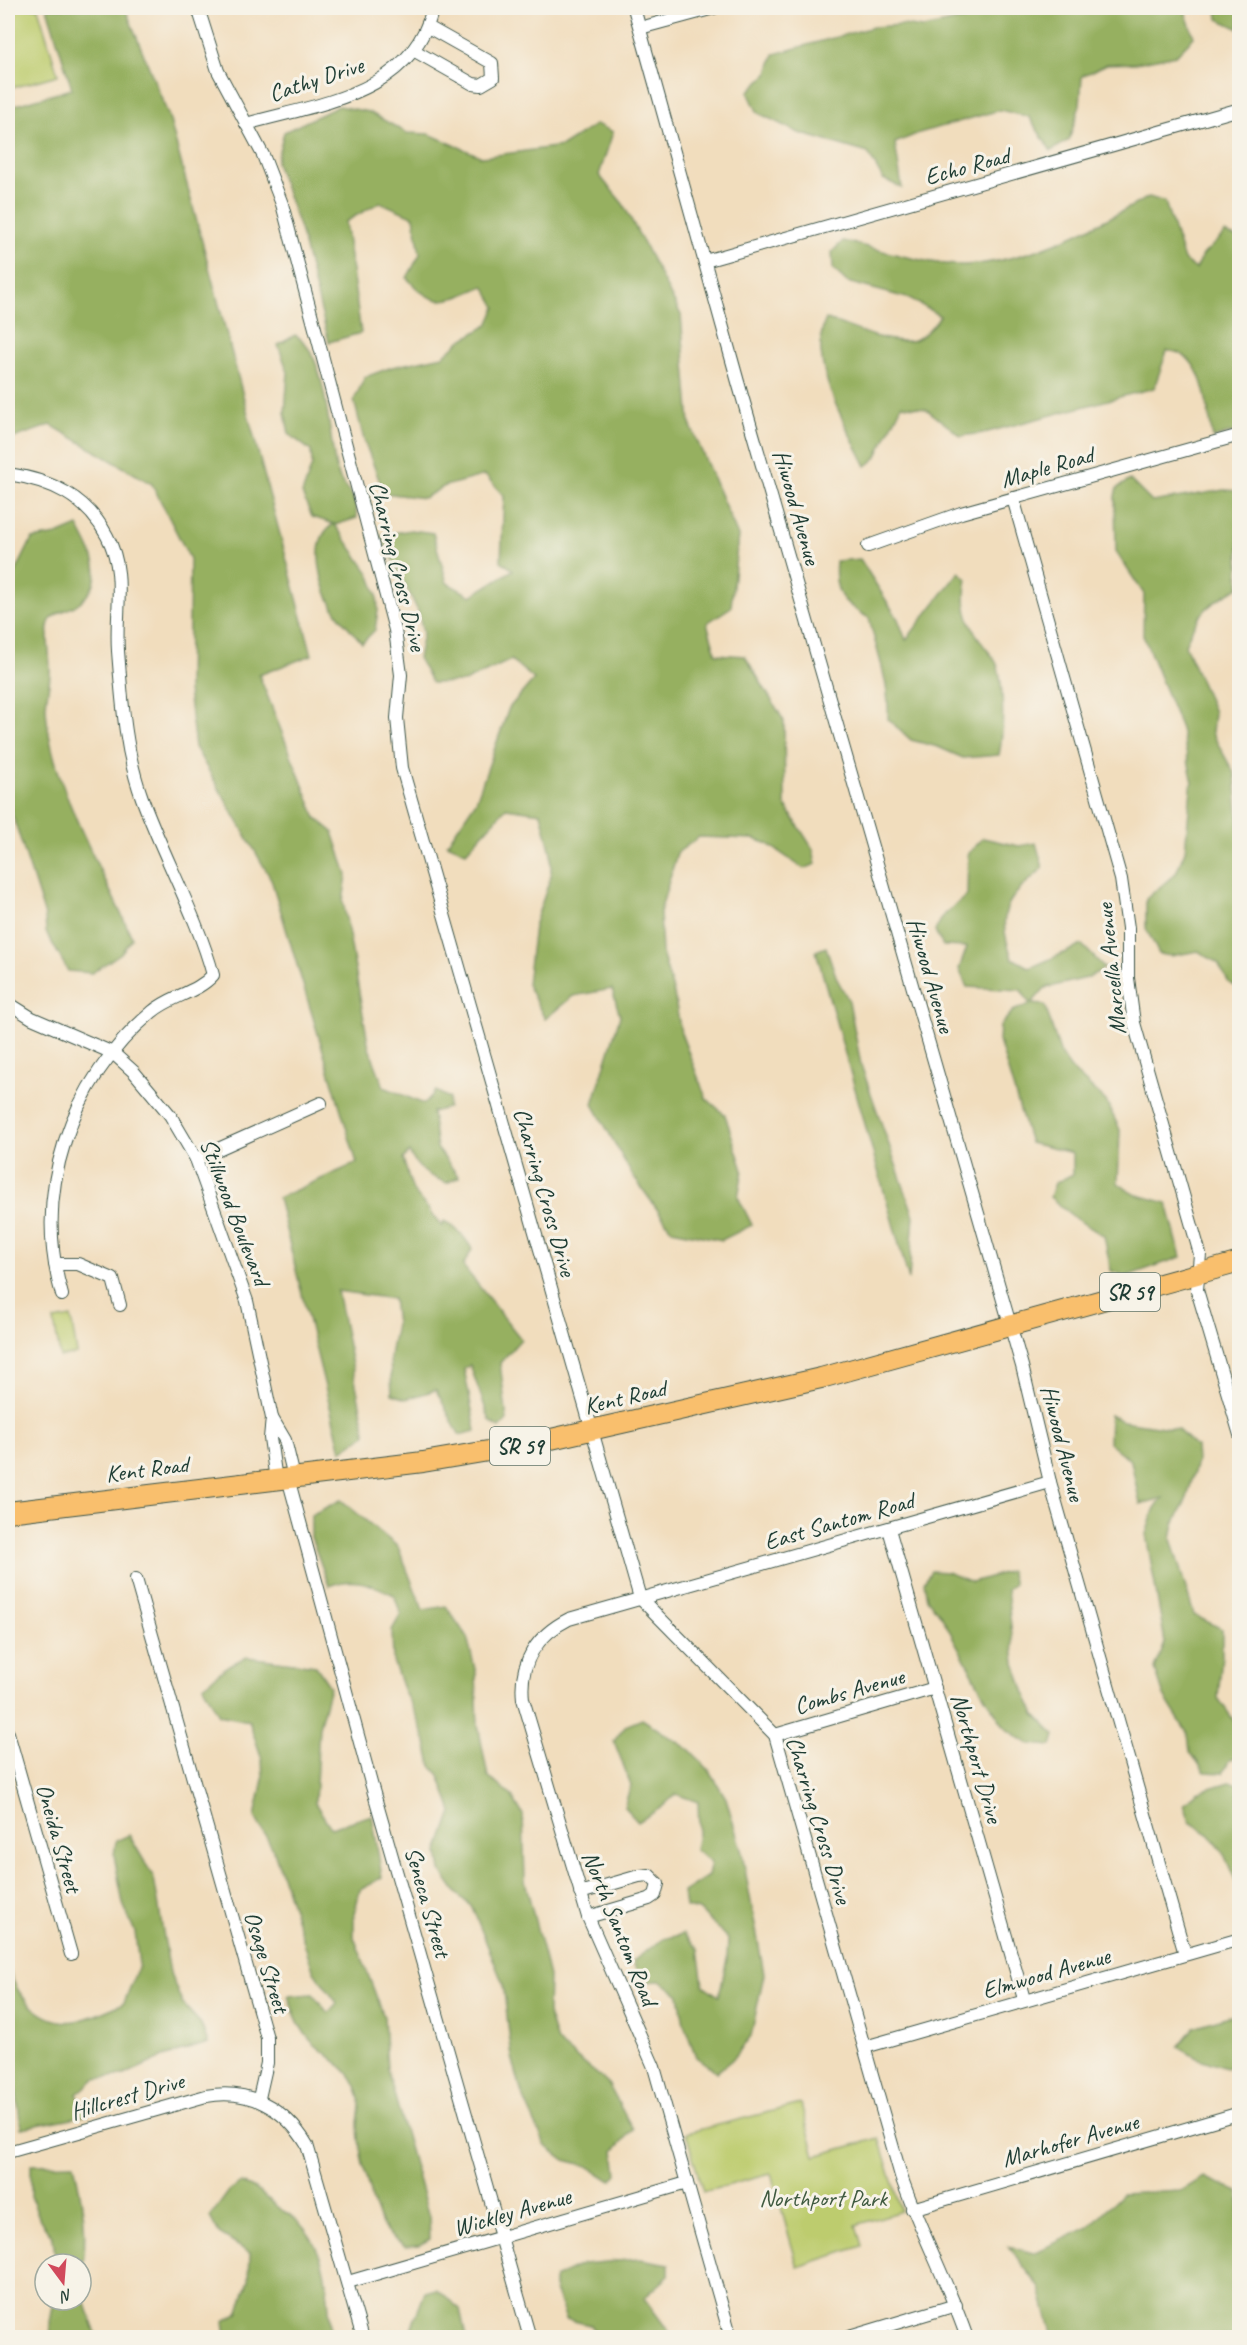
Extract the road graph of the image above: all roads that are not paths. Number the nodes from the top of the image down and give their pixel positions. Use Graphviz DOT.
graph roads {
  1 [pos="198,8"];
  2 [pos="433,8"];
  3 [pos="634,8"];
  4 [pos="714,8"];
  5 [pos="428,27"];
  6 [pos="640,28"];
  7 [pos="415,51"];
  8 [pos="1239,109"];
  9 [pos="246,124"];
  10 [pos="705,261"];
  11 [pos="1239,435"];
  12 [pos="8,474"];
  13 [pos="1013,498"];
  14 [pos="868,546"];
  15 [pos="8,1003"];
  16 [pos="113,1053"];
  17 [pos="321,1102"];
  18 [pos="196,1159"];
  19 [pos="1239,1262"];
  20 [pos="55,1264"];
  21 [pos="1198,1274"];
  22 [pos="62,1295"];
  23 [pos="120,1305"];
  24 [pos="1010,1326"];
  25 [pos="272,1418"];
  26 [pos="591,1431"];
  27 [pos="1239,1435"];
  28 [pos="286,1478"];
  29 [pos="1050,1482"];
  30 [pos="8,1512"];
  31 [pos="889,1529"];
  32 [pos="136,1579"];
  33 [pos="640,1598"];
  34 [pos="934,1688"];
  35 [pos="8,1733"];
  36 [pos="775,1735"];
  37 [pos="580,1893"];
  38 [pos="588,1917"];
  39 [pos="1239,1939"];
  40 [pos="70,1954"];
  41 [pos="1185,1954"];
  42 [pos="1024,1999"];
  43 [pos="865,2047"];
  44 [pos="259,2098"];
  45 [pos="1239,2113"];
  46 [pos="8,2152"];
  47 [pos="687,2183"];
  48 [pos="912,2209"];
  49 [pos="502,2237"];
  50 [pos="348,2282"];
  51 [pos="956,2305"];
  52 [pos="363,2337"];
  53 [pos="530,2337"];
  54 [pos="731,2337"];
  55 [pos="846,2337"];
  56 [pos="967,2337"];
  1 -- 9 [label="street, Charring Cross Drive"];
  2 -- 5 [label="street, Cathy Drive"];
  3 -- 6 [label="street, Hiwood Avenue"];
  4 -- 6 [label="street"];
  5 -- 7 [label="street, Cathy Drive"];
  5 -- 7 [label="street"];
  6 -- 10 [label="street, Hiwood Avenue"];
  7 -- 9 [label="street, Cathy Drive"];
  8 -- 10 [label="street, Echo Road"];
  9 -- 26 [label="street, Charring Cross Drive"];
  10 -- 24 [label="street, Hiwood Avenue"];
  11 -- 13 [label="street, Maple Road"];
  12 -- 16 [label="street"];
  13 -- 14 [label="street, Maple Road"];
  13 -- 21 [label="street, Marcella Avenue"];
  15 -- 16 [label="street, Stillwood Boulevard"];
  16 -- 18 [label="street, Stillwood Boulevard"];
  16 -- 20 [label="street"];
  17 -- 18 [label="street"];
  18 -- 25 [label="street, Stillwood Boulevard"];
  19 -- 21 [label="main road, Kent Road / SR 59"];
  20 -- 22 [label="street"];
  20 -- 23 [label="street"];
  21 -- 24 [label="main road, Kent Road / SR 59"];
  21 -- 27 [label="street, Marcella Avenue"];
  24 -- 26 [label="main road, Kent Road / SR 59"];
  24 -- 29 [label="street, Hiwood Avenue"];
  25 -- 28 [label="street, Stillwood Boulevard"];
  25 -- 28 [label="street, Stillwood Boulevard"];
  26 -- 28 [label="main road, Kent Road / SR 59"];
  26 -- 33 [label="street, Charring Cross Drive"];
  28 -- 30 [label="main road, Kent Road / SR 59"];
  28 -- 49 [label="street, Seneca Street"];
  29 -- 31 [label="street, East Santom Road"];
  29 -- 41 [label="street, Hiwood Avenue"];
  31 -- 33 [label="street, East Santom Road"];
  31 -- 34 [label="street, Northport Drive"];
  32 -- 44 [label="street, Osage Street"];
  33 -- 36 [label="street, Charring Cross Drive"];
  33 -- 37 [label="street, North Santom Road"];
  34 -- 36 [label="street, Combs Avenue"];
  34 -- 42 [label="street, Northport Drive"];
  35 -- 40 [label="street, Oneida Street"];
  36 -- 43 [label="street, Charring Cross Drive"];
  37 -- 38 [label="street, North Santom Road"];
  37 -- 38 [label="street"];
  38 -- 47 [label="street, North Santom Road"];
  39 -- 41 [label="street, Elmwood Avenue"];
  41 -- 42 [label="street, Elmwood Avenue"];
  42 -- 43 [label="street, Elmwood Avenue"];
  43 -- 48 [label="street, Charring Cross Drive"];
  44 -- 46 [label="street, Hillcrest Drive"];
  44 -- 50 [label="street"];
  45 -- 48 [label="street, Marhofer Avenue"];
  47 -- 49 [label="street, Wickley Avenue"];
  47 -- 54 [label="street, North Santom Road"];
  48 -- 51 [label="street, Charring Cross Drive"];
  49 -- 50 [label="street, Wickley Avenue"];
  49 -- 53 [label="street, Seneca Street"];
  50 -- 52 [label="street"];
  51 -- 55 [label="street"];
  51 -- 56 [label="street, Charring Cross Drive"];
}
